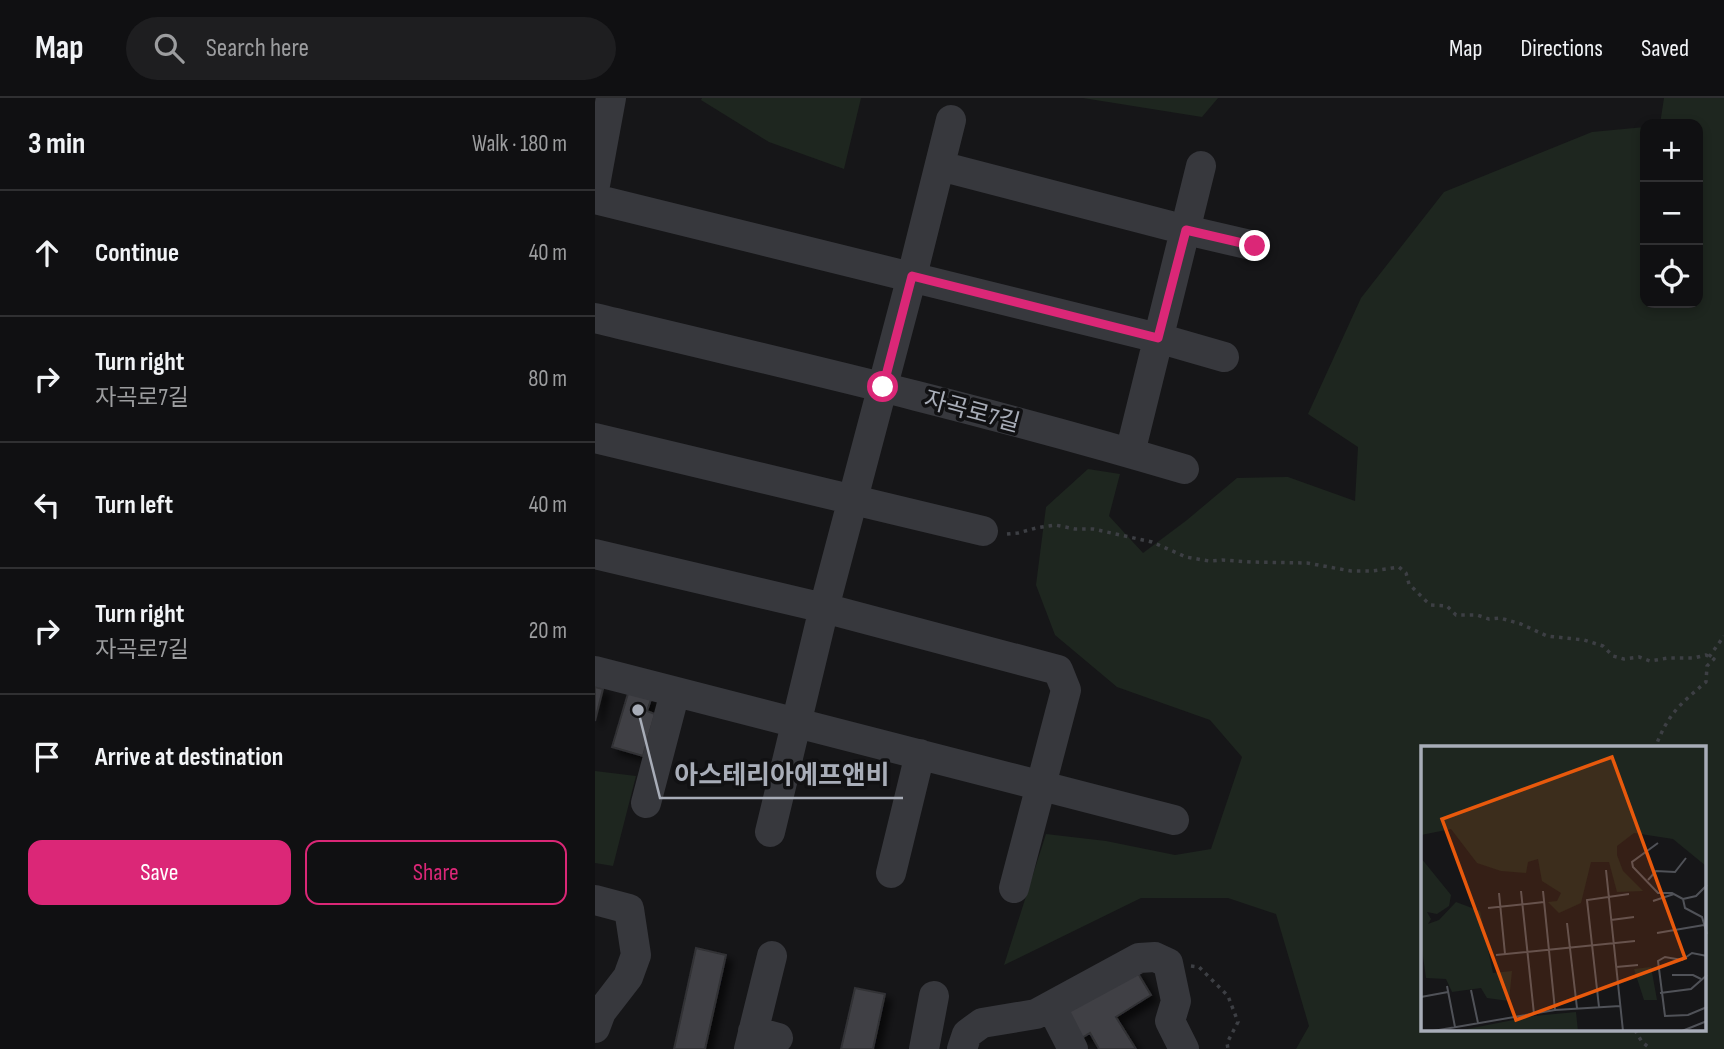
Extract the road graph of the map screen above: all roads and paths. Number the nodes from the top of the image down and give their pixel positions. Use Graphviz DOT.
graph roads {
  1 [pos="611,98"];
  2 [pos="951,120"];
  3 [pos="940,166"];
  4 [pos="1201,166"];
  5 [pos="595,185"];
  6 [pos="595,199"];
  7 [pos="1186,230"];
  8 [pos="1255,246"];
  9 [pos="912,276"];
  10 [pos="595,318"];
  11 [pos="1158,338"];
  12 [pos="1224,357"];
  13 [pos="883,387"];
  14 [pos="595,438"];
  15 [pos="1130,453"];
  16 [pos="1184,469"];
  17 [pos="852,499"];
  18 [pos="983,531"];
  19 [pos="595,554"];
  20 [pos="824,608"];
  21 [pos="1724,636"];
  22 [pos="1709,657"];
  23 [pos="595,671"];
  24 [pos="675,692"];
  25 [pos="797,723"];
  26 [pos="1656,746"];
  27 [pos="920,754"];
  28 [pos="1042,786"];
  29 [pos="646,803"];
  30 [pos="1174,820"];
  31 [pos="770,832"];
  32 [pos="891,873"];
  33 [pos="1014,888"];
  34 [pos="595,900"];
  35 [pos="772,956"];
  36 [pos="1168,963"];
  37 [pos="935,996"];
  38 [pos="1051,1006"];
  39 [pos="595,1028"];
  40 [pos="1636,1032"];
  41 [pos="760,1039"];
  42 [pos="924,1049"];
  43 [pos="962,1049"];
  44 [pos="1073,1049"];
  45 [pos="1184,1049"];
  46 [pos="1229,1049"];
  47 [pos="1651,1049"];
  1 -- 5 [label="street"];
  2 -- 3 [label="street"];
  3 -- 7 [label="street"];
  3 -- 9 [label="street"];
  4 -- 7 [label="street"];
  6 -- 9 [label="street"];
  7 -- 8 [label="street"];
  7 -- 11 [label="street"];
  9 -- 11 [label="street"];
  9 -- 13 [label="street"];
  10 -- 13 [label="street, 자곡로7길"];
  11 -- 12 [label="street"];
  11 -- 15 [label="street"];
  13 -- 15 [label="street, 자곡로7길"];
  13 -- 17 [label="street"];
  14 -- 17 [label="street"];
  15 -- 16 [label="street, 자곡로7길"];
  17 -- 18 [label="street"];
  17 -- 20 [label="street"];
  18 -- 22 [label="path"];
  19 -- 20 [label="street"];
  20 -- 25 [label="street"];
  20 -- 28 [label="street"];
  21 -- 22 [label="path"];
  22 -- 26 [label="path"];
  23 -- 24 [label="street"];
  24 -- 25 [label="street"];
  24 -- 29 [label="street"];
  25 -- 27 [label="street"];
  25 -- 31 [label="street"];
  27 -- 28 [label="street"];
  27 -- 32 [label="street"];
  28 -- 30 [label="street"];
  28 -- 33 [label="street"];
  34 -- 39 [label="street"];
  35 -- 41 [label="street"];
  36 -- 38 [label="street"];
  36 -- 45 [label="street"];
  36 -- 46 [label="path"];
  37 -- 42 [label="street"];
  38 -- 43 [label="street"];
  38 -- 44 [label="street"];
  40 -- 47 [label="path"];
}
